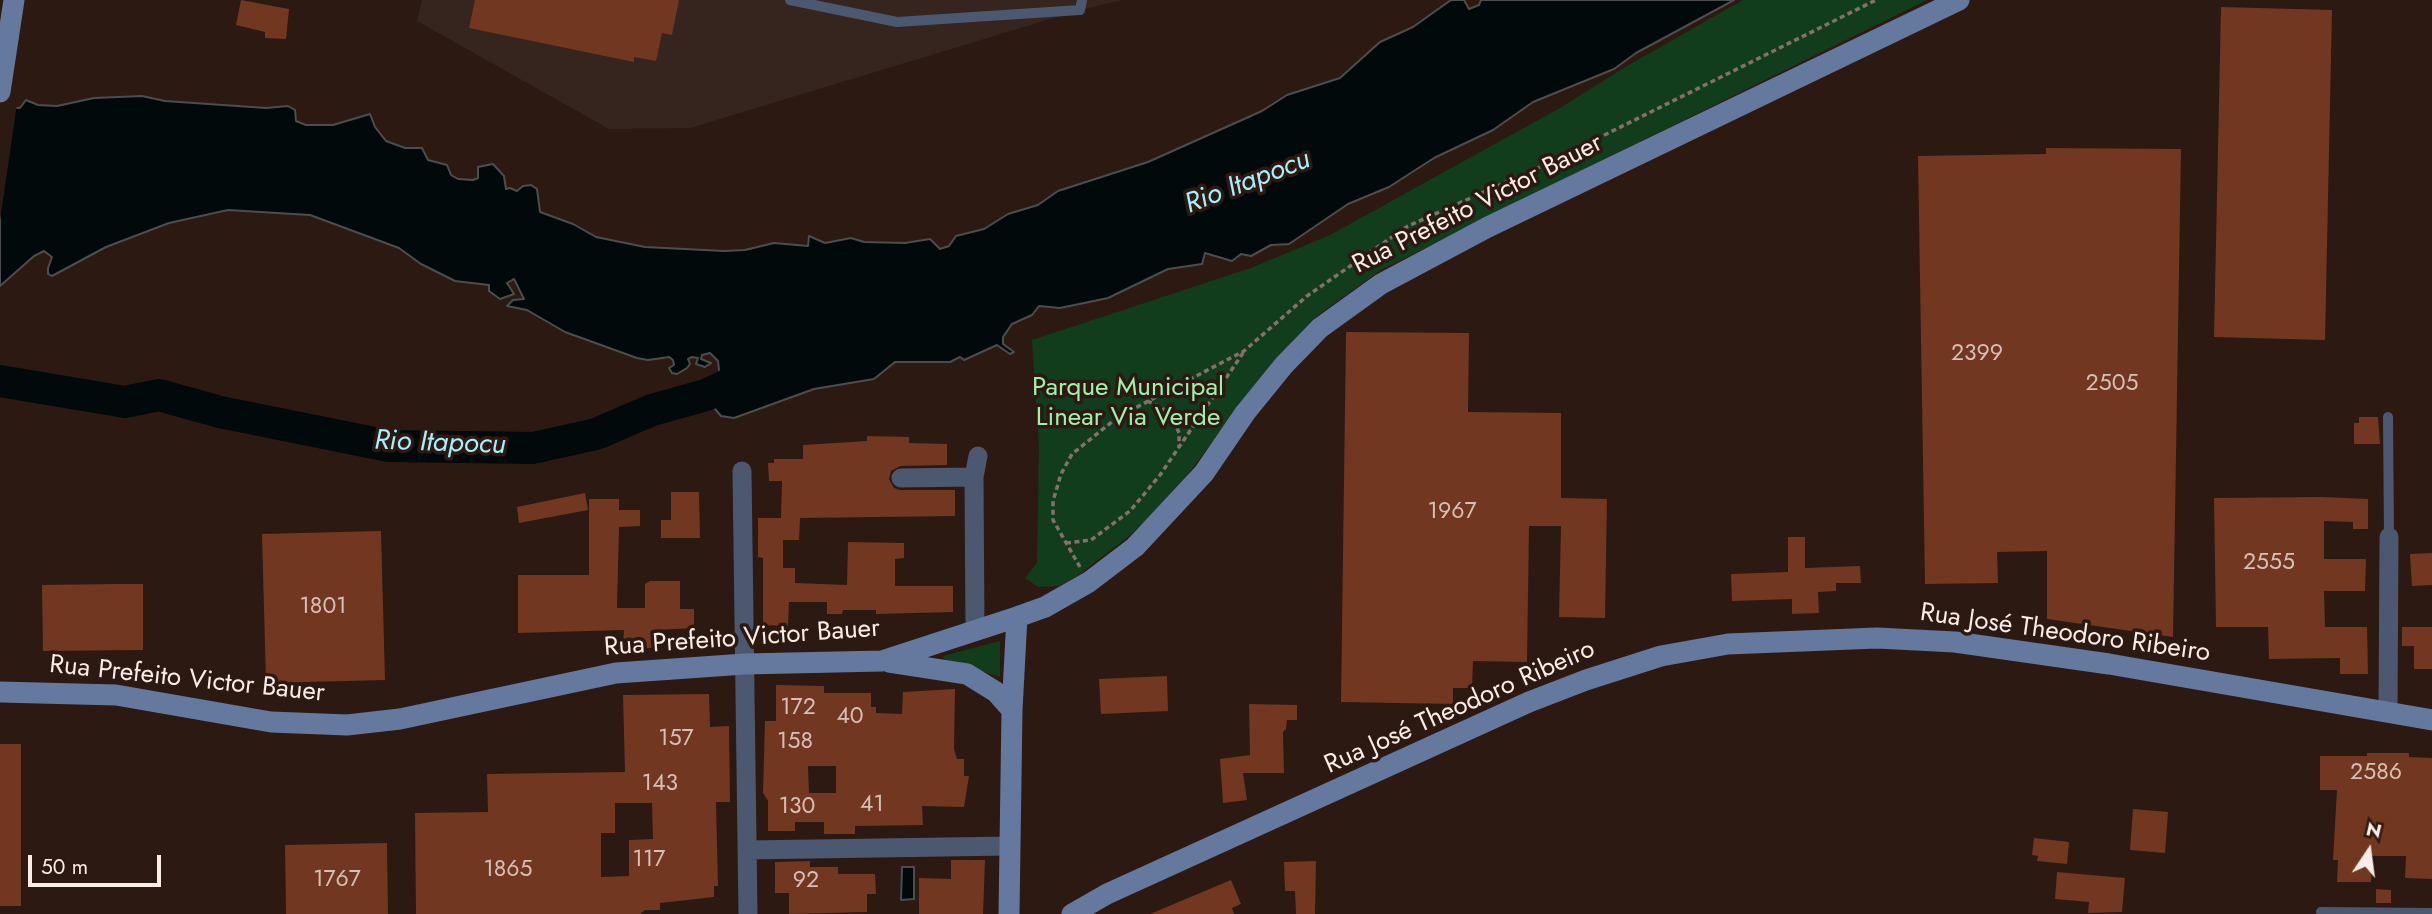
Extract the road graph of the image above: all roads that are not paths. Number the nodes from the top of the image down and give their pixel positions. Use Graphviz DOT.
graph roads {
  1 [pos="790,0"];
  2 [pos="1082,0"];
  3 [pos="1959,0"];
  4 [pos="13,7"];
  5 [pos="0,92"];
  6 [pos="2388,417"];
  7 [pos="978,456"];
  8 [pos="742,471"];
  9 [pos="974,477"];
  10 [pos="901,478"];
  11 [pos="2389,537"];
  12 [pos="1017,617"];
  13 [pos="975,631"];
  14 [pos="882,661"];
  15 [pos="745,664"];
  16 [pos="0,692"];
  17 [pos="1012,710"];
  18 [pos="2388,712"];
  19 [pos="2432,720"];
  20 [pos="1010,846"];
  21 [pos="747,850"];
  22 [pos="2321,912"];
  23 [pos="2432,913"];
  24 [pos="748,914"];
  25 [pos="1009,914"];
  26 [pos="1072,914"];
  1 -- 2 [label="lane"];
  3 -- 12 [label="main road, Rua Prefeito Victor Bauer"];
  4 -- 5 [label="main road"];
  6 -- 11 [label="lane"];
  7 -- 9 [label="street"];
  8 -- 15 [label="street"];
  9 -- 10 [label="street"];
  9 -- 13 [label="street"];
  11 -- 18 [label="street"];
  12 -- 13 [label="main road, Rua Prefeito Victor Bauer"];
  12 -- 17 [label="main road"];
  13 -- 14 [label="main road, Rua Prefeito Victor Bauer"];
  14 -- 15 [label="main road, Rua Prefeito Victor Bauer"];
  14 -- 17 [label="main road"];
  15 -- 16 [label="main road, Rua Prefeito Victor Bauer"];
  15 -- 21 [label="street"];
  17 -- 20 [label="main road"];
  18 -- 19 [label="main road, Rua José Theodoro Ribeiro"];
  18 -- 26 [label="main road, Rua José Theodoro Ribeiro"];
  20 -- 21 [label="street"];
  20 -- 25 [label="main road"];
  21 -- 24 [label="street"];
  22 -- 23 [label="lane"];
}
